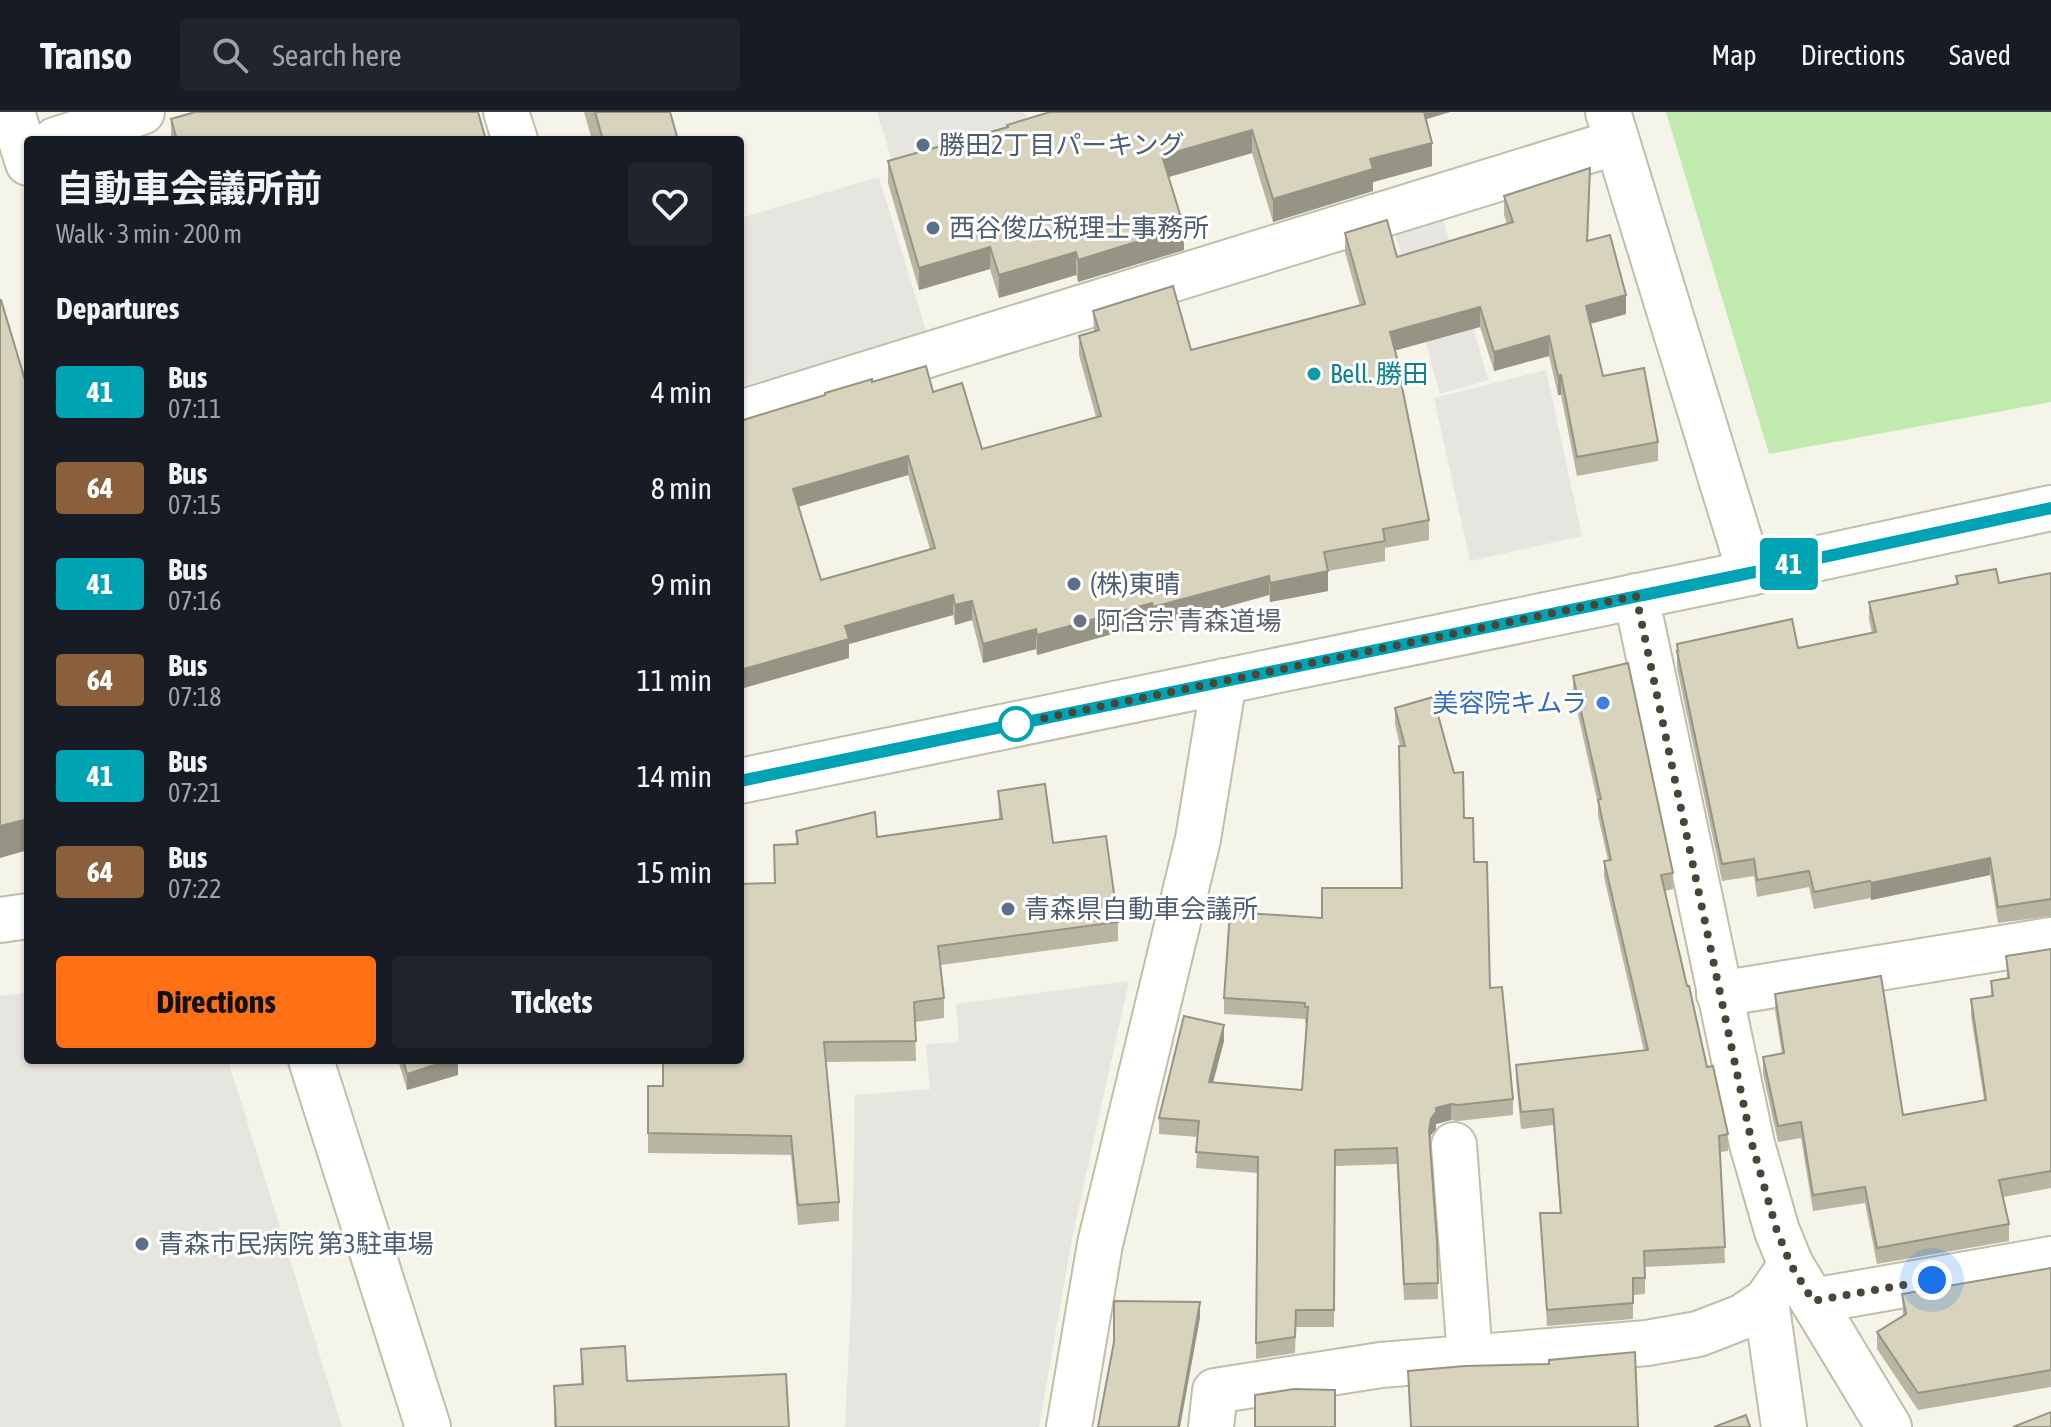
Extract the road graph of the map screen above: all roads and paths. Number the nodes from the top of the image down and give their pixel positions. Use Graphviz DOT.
graph roads {
  1 [pos="142,112"];
  2 [pos="506,112"];
  3 [pos="1613,127"];
  4 [pos="57,136"];
  5 [pos="514,136"];
  6 [pos="744,412"];
  7 [pos="2051,508"];
  8 [pos="1750,573"];
  9 [pos="1636,596"];
  10 [pos="1224,681"];
  11 [pos="744,780"];
  12 [pos="24,917"];
  13 [pos="0,920"];
  14 [pos="2051,940"];
  15 [pos="1719,994"];
  16 [pos="312,1064"];
  17 [pos="1454,1145"];
  18 [pos="2051,1259"];
  19 [pos="1802,1283"];
  20 [pos="1766,1301"];
  21 [pos="1470,1357"];
  22 [pos="428,1427"];
  23 [pos="1069,1427"];
  24 [pos="1211,1427"];
  25 [pos="1784,1427"];
  26 [pos="1889,1427"];
  1 -- 4 [label="street"];
  2 -- 5 [label="street"];
  3 -- 6 [label="street"];
  3 -- 8 [label="street"];
  7 -- 8 [label="street"];
  8 -- 9 [label="street"];
  9 -- 10 [label="street"];
  9 -- 15 [label="street"];
  10 -- 11 [label="street"];
  10 -- 23 [label="street"];
  12 -- 13 [label="street"];
  14 -- 15 [label="street"];
  15 -- 19 [label="street"];
  16 -- 22 [label="street"];
  17 -- 21 [label="street"];
  18 -- 19 [label="street"];
  19 -- 20 [label="street"];
  19 -- 26 [label="street"];
  20 -- 21 [label="street"];
  20 -- 25 [label="street"];
  21 -- 24 [label="street"];
}
